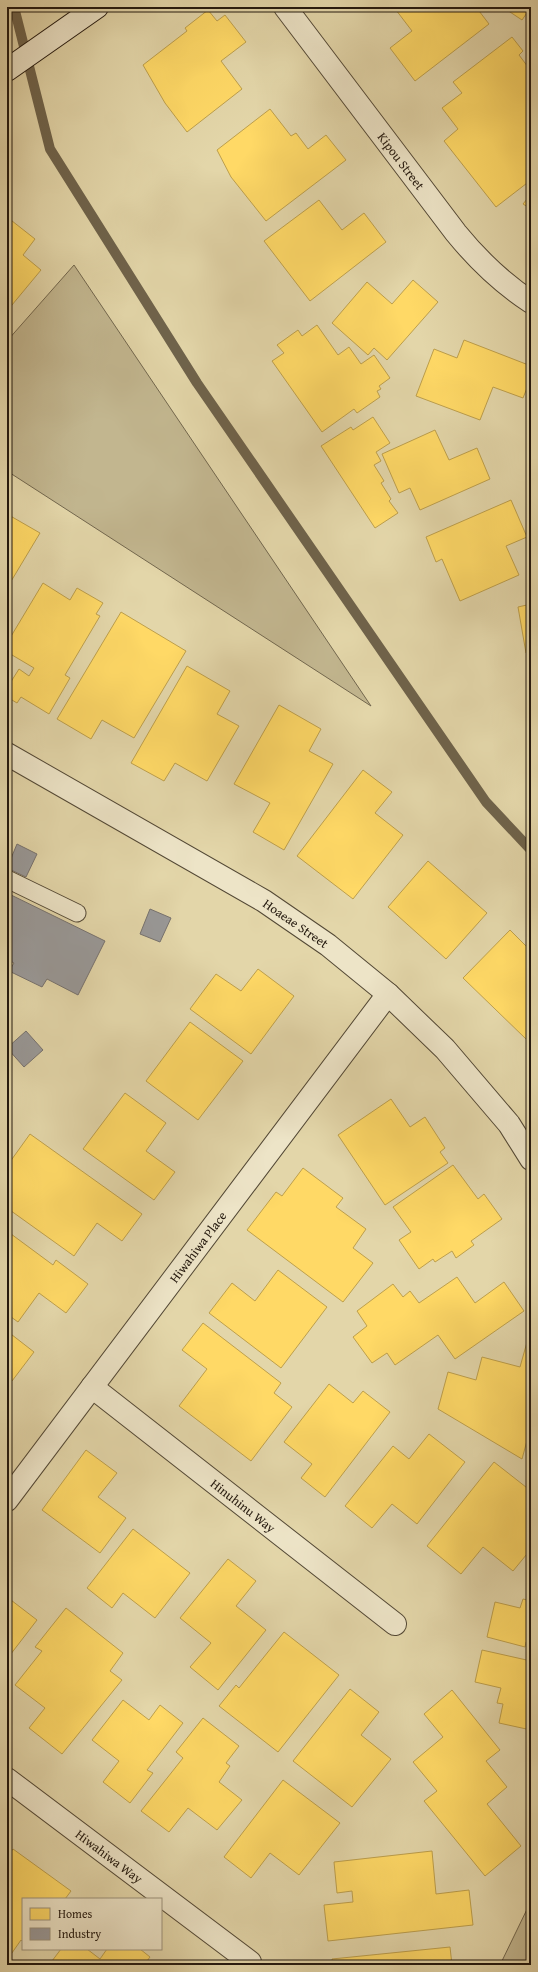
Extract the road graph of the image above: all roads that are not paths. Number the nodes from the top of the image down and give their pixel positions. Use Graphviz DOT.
graph roads {
  1 [pos="97,7"];
  2 [pos="285,7"];
  3 [pos="7,70"];
  4 [pos="531,302"];
  5 [pos="7,754"];
  6 [pos="7,879"];
  7 [pos="77,913"];
  8 [pos="388,994"];
  9 [pos="531,1159"];
  10 [pos="92,1387"];
  11 [pos="7,1500"];
  12 [pos="395,1624"];
  13 [pos="7,1779"];
  14 [pos="250,1962"];
  1 -- 3 [label="street"];
  2 -- 4 [label="street, Kipou Street"];
  5 -- 8 [label="street, Hoaeae Street"];
  6 -- 7 [label="lane"];
  8 -- 9 [label="street, Hoaeae Street"];
  8 -- 10 [label="street, Hiwahiwa Place"];
  10 -- 11 [label="street, Hiwahiwa Place"];
  10 -- 12 [label="street, Hinuhinu Way"];
  13 -- 14 [label="street, Hiwahiwa Way"];
}
